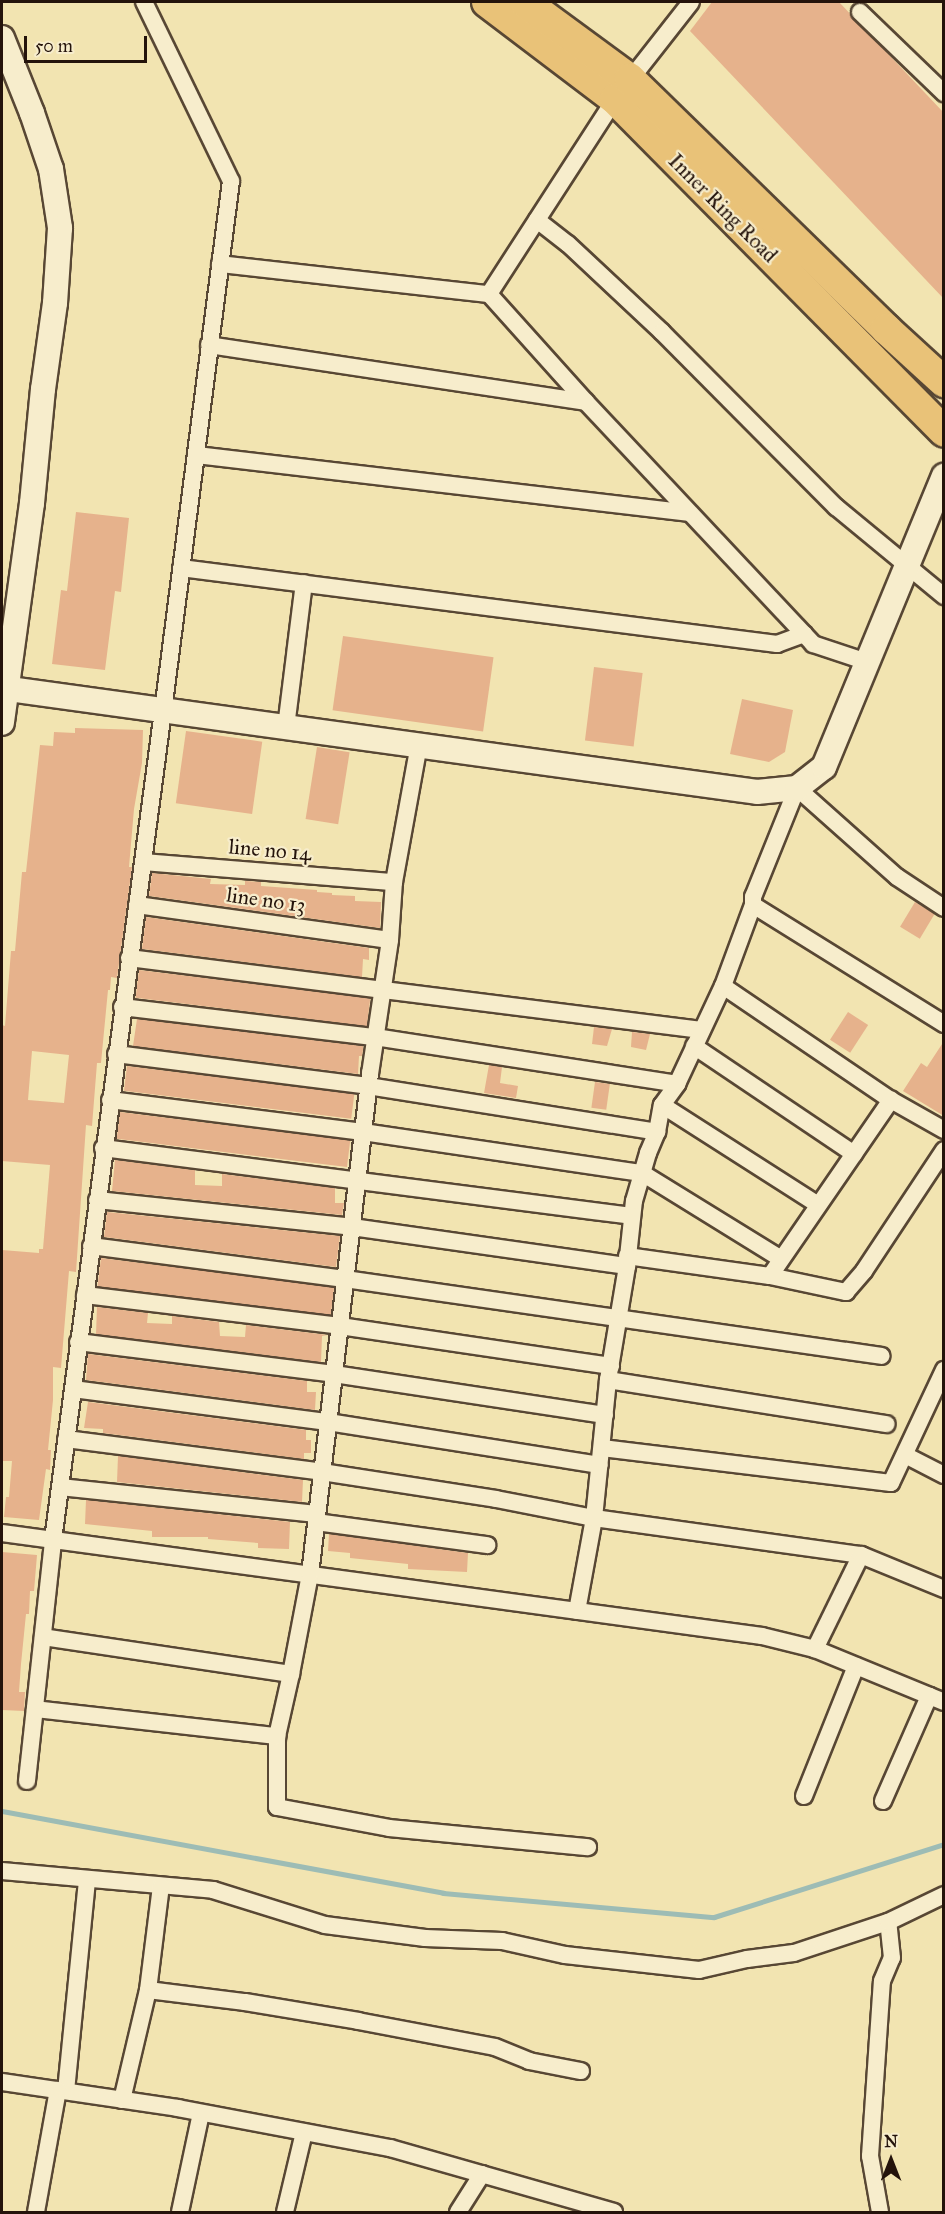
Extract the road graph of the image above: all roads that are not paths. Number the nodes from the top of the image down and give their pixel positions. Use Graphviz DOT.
graph roads {
  1 [pos="144,2"];
  2 [pos="487,2"];
  3 [pos="525,2"];
  4 [pos="691,2"];
  5 [pos="860,12"];
  6 [pos="2,38"];
  7 [pos="2,68"];
  8 [pos="623,89"];
  9 [pos="944,93"];
  10 [pos="537,220"];
  11 [pos="220,264"];
  12 [pos="489,294"];
  13 [pos="209,345"];
  14 [pos="944,382"];
  15 [pos="585,402"];
  16 [pos="944,432"];
  17 [pos="196,455"];
  18 [pos="944,477"];
  19 [pos="689,513"];
  20 [pos="907,567"];
  21 [pos="182,568"];
  22 [pos="304,583"];
  23 [pos="944,596"];
  24 [pos="2,608"];
  25 [pos="804,634"];
  26 [pos="867,662"];
  27 [pos="3,688"];
  28 [pos="164,711"];
  29 [pos="2,723"];
  30 [pos="286,727"];
  31 [pos="418,745"];
  32 [pos="797,788"];
  33 [pos="143,862"];
  34 [pos="394,882"];
  35 [pos="137,905"];
  36 [pos="753,905"];
  37 [pos="944,908"];
  38 [pos="390,940"];
  39 [pos="129,958"];
  40 [pos="723,986"];
  41 [pos="382,989"];
  42 [pos="122,1007"];
  43 [pos="944,1024"];
  44 [pos="701,1030"];
  45 [pos="375,1037"];
  46 [pos="694,1046"];
  47 [pos="116,1054"];
  48 [pos="677,1084"];
  49 [pos="368,1086"];
  50 [pos="110,1100"];
  51 [pos="891,1100"];
  52 [pos="662,1105"];
  53 [pos="944,1130"];
  54 [pos="363,1132"];
  55 [pos="657,1132"];
  56 [pos="103,1148"];
  57 [pos="944,1150"];
  58 [pos="854,1154"];
  59 [pos="642,1173"];
  60 [pos="357,1178"];
  61 [pos="97,1200"];
  62 [pos="817,1204"];
  63 [pos="632,1216"];
  64 [pos="351,1227"];
  65 [pos="91,1246"];
  66 [pos="782,1259"];
  67 [pos="627,1261"];
  68 [pos="770,1276"];
  69 [pos="345,1279"];
  70 [pos="85,1295"];
  71 [pos="618,1319"];
  72 [pos="340,1326"];
  73 [pos="78,1342"];
  74 [pos="882,1356"];
  75 [pos="943,1371"];
  76 [pos="610,1373"];
  77 [pos="334,1374"];
  78 [pos="73,1389"];
  79 [pos="605,1415"];
  80 [pos="328,1422"];
  81 [pos="887,1424"];
  82 [pos="66,1439"];
  83 [pos="602,1448"];
  84 [pos="904,1455"];
  85 [pos="600,1465"];
  86 [pos="322,1472"];
  87 [pos="944,1475"];
  88 [pos="60,1486"];
  89 [pos="317,1518"];
  90 [pos="594,1518"];
  91 [pos="2,1533"];
  92 [pos="53,1540"];
  93 [pos="487,1545"];
  94 [pos="861,1555"];
  95 [pos="310,1574"];
  96 [pos="944,1589"];
  97 [pos="577,1611"];
  98 [pos="43,1637"];
  99 [pos="815,1649"];
  100 [pos="856,1666"];
  101 [pos="291,1674"];
  102 [pos="936,1699"];
  103 [pos="35,1709"];
  104 [pos="277,1736"];
  105 [pos="27,1781"];
  106 [pos="804,1796"];
  107 [pos="883,1801"];
  108 [pos="588,1847"];
  109 [pos="2,1871"];
  110 [pos="87,1880"];
  111 [pos="161,1886"];
  112 [pos="944,1895"];
  113 [pos="888,1923"];
  114 [pos="148,1990"];
  115 [pos="581,2071"];
  116 [pos="2,2082"];
  117 [pos="62,2091"];
  118 [pos="122,2100"];
  119 [pos="201,2113"];
  120 [pos="304,2132"];
  121 [pos="482,2174"];
  122 [pos="575,2207"];
  123 [pos="36,2212"];
  124 [pos="180,2212"];
  125 [pos="285,2212"];
  126 [pos="458,2212"];
  127 [pos="614,2212"];
  128 [pos="880,2212"];
  1 -- 11 [label="street"];
  2 -- 8 [label="highway, Inner Ring Road"];
  3 -- 8 [label="highway, Inner Ring Road"];
  4 -- 8 [label="street"];
  5 -- 9 [label="street"];
  6 -- 27 [label="main road"];
  7 -- 24 [label="main road"];
  8 -- 10 [label="street"];
  8 -- 14 [label="highway, Inner Ring Road"];
  8 -- 16 [label="highway, Inner Ring Road"];
  10 -- 12 [label="street"];
  10 -- 20 [label="street"];
  11 -- 12 [label="street"];
  11 -- 13 [label="street"];
  12 -- 15 [label="street"];
  13 -- 15 [label="street"];
  13 -- 17 [label="street"];
  15 -- 19 [label="street"];
  17 -- 19 [label="street"];
  17 -- 21 [label="street"];
  18 -- 20 [label="main road"];
  19 -- 25 [label="street"];
  20 -- 23 [label="street"];
  20 -- 26 [label="main road"];
  21 -- 22 [label="street"];
  21 -- 28 [label="street"];
  22 -- 25 [label="street"];
  22 -- 30 [label="street"];
  25 -- 26 [label="street"];
  26 -- 32 [label="main road"];
  27 -- 28 [label="main road"];
  27 -- 29 [label="main road"];
  28 -- 30 [label="main road"];
  28 -- 33 [label="street"];
  30 -- 31 [label="main road"];
  31 -- 32 [label="main road"];
  31 -- 34 [label="street"];
  32 -- 36 [label="street"];
  32 -- 37 [label="street"];
  33 -- 34 [label="street, line no 14"];
  33 -- 35 [label="street"];
  34 -- 38 [label="street"];
  35 -- 38 [label="street, line no 13"];
  35 -- 39 [label="street"];
  36 -- 40 [label="street"];
  36 -- 43 [label="street"];
  38 -- 41 [label="street"];
  39 -- 41 [label="street"];
  39 -- 42 [label="street"];
  40 -- 44 [label="street"];
  40 -- 51 [label="street"];
  41 -- 44 [label="street"];
  41 -- 45 [label="street"];
  42 -- 45 [label="street"];
  42 -- 47 [label="street"];
  44 -- 46 [label="street"];
  45 -- 48 [label="street"];
  45 -- 49 [label="street"];
  46 -- 48 [label="street"];
  46 -- 58 [label="street"];
  47 -- 49 [label="street"];
  47 -- 50 [label="street"];
  48 -- 52 [label="street"];
  49 -- 54 [label="street"];
  49 -- 55 [label="street"];
  50 -- 54 [label="street"];
  50 -- 56 [label="street"];
  51 -- 53 [label="street"];
  51 -- 58 [label="street"];
  52 -- 55 [label="street"];
  52 -- 62 [label="street"];
  54 -- 59 [label="street"];
  54 -- 60 [label="street"];
  55 -- 59 [label="street"];
  56 -- 60 [label="street"];
  56 -- 61 [label="street"];
  57 -- 68 [label="street"];
  58 -- 62 [label="street"];
  59 -- 63 [label="street"];
  59 -- 66 [label="street"];
  60 -- 63 [label="street"];
  60 -- 64 [label="street"];
  61 -- 64 [label="street"];
  61 -- 65 [label="street"];
  62 -- 66 [label="street"];
  63 -- 67 [label="street"];
  64 -- 67 [label="street"];
  64 -- 69 [label="street"];
  65 -- 69 [label="street"];
  65 -- 70 [label="street"];
  66 -- 68 [label="street"];
  67 -- 68 [label="street"];
  67 -- 71 [label="street"];
  69 -- 71 [label="street"];
  69 -- 72 [label="street"];
  70 -- 72 [label="street"];
  70 -- 73 [label="street"];
  71 -- 74 [label="street"];
  71 -- 76 [label="street"];
  72 -- 76 [label="street"];
  72 -- 77 [label="street"];
  73 -- 77 [label="street"];
  73 -- 78 [label="street"];
  75 -- 84 [label="street"];
  76 -- 79 [label="street"];
  76 -- 81 [label="street"];
  77 -- 79 [label="street"];
  77 -- 80 [label="street"];
  78 -- 80 [label="street"];
  78 -- 82 [label="street"];
  79 -- 83 [label="street"];
  80 -- 85 [label="street"];
  80 -- 86 [label="street"];
  82 -- 86 [label="street"];
  82 -- 88 [label="street"];
  83 -- 84 [label="street"];
  83 -- 85 [label="street"];
  84 -- 87 [label="street"];
  85 -- 90 [label="street"];
  86 -- 89 [label="street"];
  86 -- 90 [label="street"];
  88 -- 89 [label="street"];
  88 -- 92 [label="street"];
  89 -- 93 [label="street"];
  89 -- 95 [label="street"];
  90 -- 94 [label="street"];
  90 -- 97 [label="street"];
  91 -- 92 [label="street"];
  92 -- 95 [label="street"];
  92 -- 98 [label="street"];
  94 -- 96 [label="street"];
  94 -- 99 [label="street"];
  95 -- 97 [label="street"];
  95 -- 101 [label="street"];
  97 -- 99 [label="street"];
  98 -- 101 [label="street"];
  98 -- 103 [label="street"];
  99 -- 100 [label="street"];
  100 -- 102 [label="street"];
  100 -- 106 [label="street"];
  101 -- 104 [label="street"];
  102 -- 107 [label="street"];
  103 -- 104 [label="street"];
  103 -- 105 [label="street"];
  104 -- 108 [label="street"];
  109 -- 110 [label="street"];
  110 -- 111 [label="street"];
  110 -- 117 [label="street"];
  111 -- 113 [label="street"];
  111 -- 114 [label="street"];
  112 -- 113 [label="street"];
  113 -- 128 [label="street"];
  114 -- 115 [label="street"];
  114 -- 118 [label="street"];
  116 -- 117 [label="street"];
  117 -- 118 [label="street"];
  117 -- 123 [label="street"];
  118 -- 119 [label="street"];
  119 -- 120 [label="street"];
  119 -- 124 [label="street"];
  120 -- 121 [label="street"];
  120 -- 125 [label="street"];
  121 -- 122 [label="street"];
  121 -- 126 [label="street"];
  122 -- 127 [label="street"];
}
